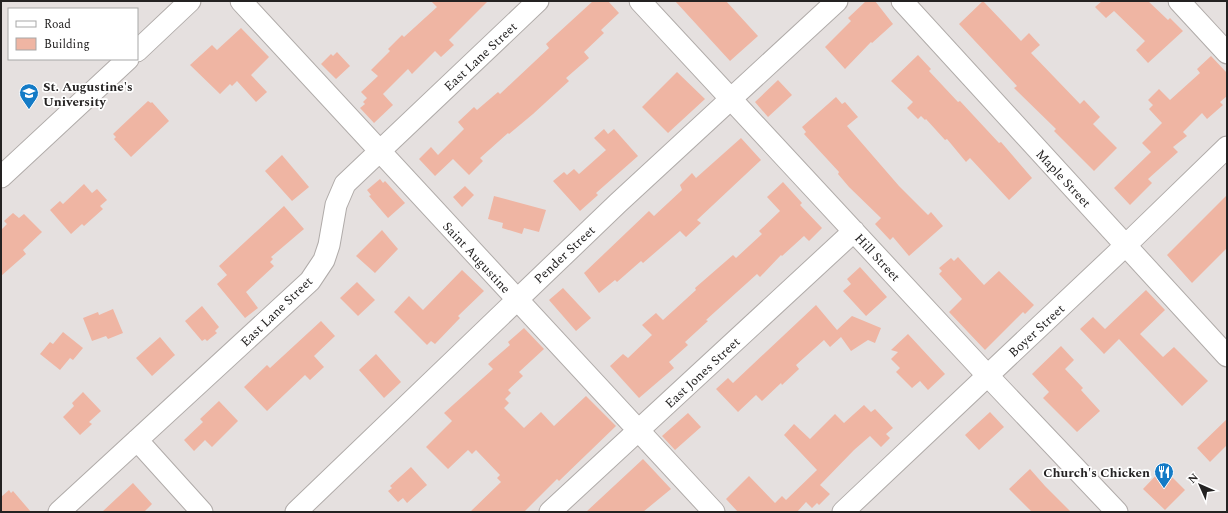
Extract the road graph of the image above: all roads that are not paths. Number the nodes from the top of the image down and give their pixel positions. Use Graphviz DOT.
graph roads {
  1 [pos="190,1"];
  2 [pos="241,1"];
  3 [pos="538,1"];
  4 [pos="640,1"];
  5 [pos="837,1"];
  6 [pos="902,1"];
  7 [pos="1179,1"];
  8 [pos="138,50"];
  9 [pos="1227,53"];
  10 [pos="127,60"];
  11 [pos="730,100"];
  12 [pos="1227,147"];
  13 [pos="378,151"];
  14 [pos="1,177"];
  15 [pos="854,231"];
  16 [pos="1126,245"];
  17 [pos="516,299"];
  18 [pos="1227,356"];
  19 [pos="988,376"];
  20 [pos="637,431"];
  21 [pos="137,440"];
  22 [pos="1108,509"];
  23 [pos="59,512"];
  24 [pos="202,512"];
  25 [pos="296,512"];
  26 [pos="550,512"];
  27 [pos="714,512"];
  28 [pos="843,512"];
  1 -- 8 [label="street"];
  2 -- 13 [label="street, Saint Augustine"];
  3 -- 13 [label="street, East Lane Street"];
  4 -- 11 [label="street, Hill Street"];
  5 -- 11 [label="street, Pender Street"];
  6 -- 16 [label="street, Maple Street"];
  7 -- 9 [label="street"];
  10 -- 14 [label="street"];
  11 -- 15 [label="street, Hill Street"];
  11 -- 17 [label="street, Pender Street"];
  12 -- 16 [label="street, Boyer Street"];
  13 -- 17 [label="street, Saint Augustine"];
  13 -- 21 [label="street, East Lane Street"];
  15 -- 19 [label="street, Hill Street"];
  15 -- 20 [label="street, East Jones Street"];
  16 -- 18 [label="street, Maple Street"];
  16 -- 19 [label="street, Boyer Street"];
  17 -- 20 [label="street, Saint Augustine"];
  17 -- 25 [label="street, Pender Street"];
  19 -- 22 [label="street, Hill Street"];
  19 -- 28 [label="street, Boyer Street"];
  20 -- 26 [label="street, East Jones Street"];
  20 -- 27 [label="street, Saint Augustine"];
  21 -- 23 [label="street, East Lane Street"];
  21 -- 24 [label="street"];
}
